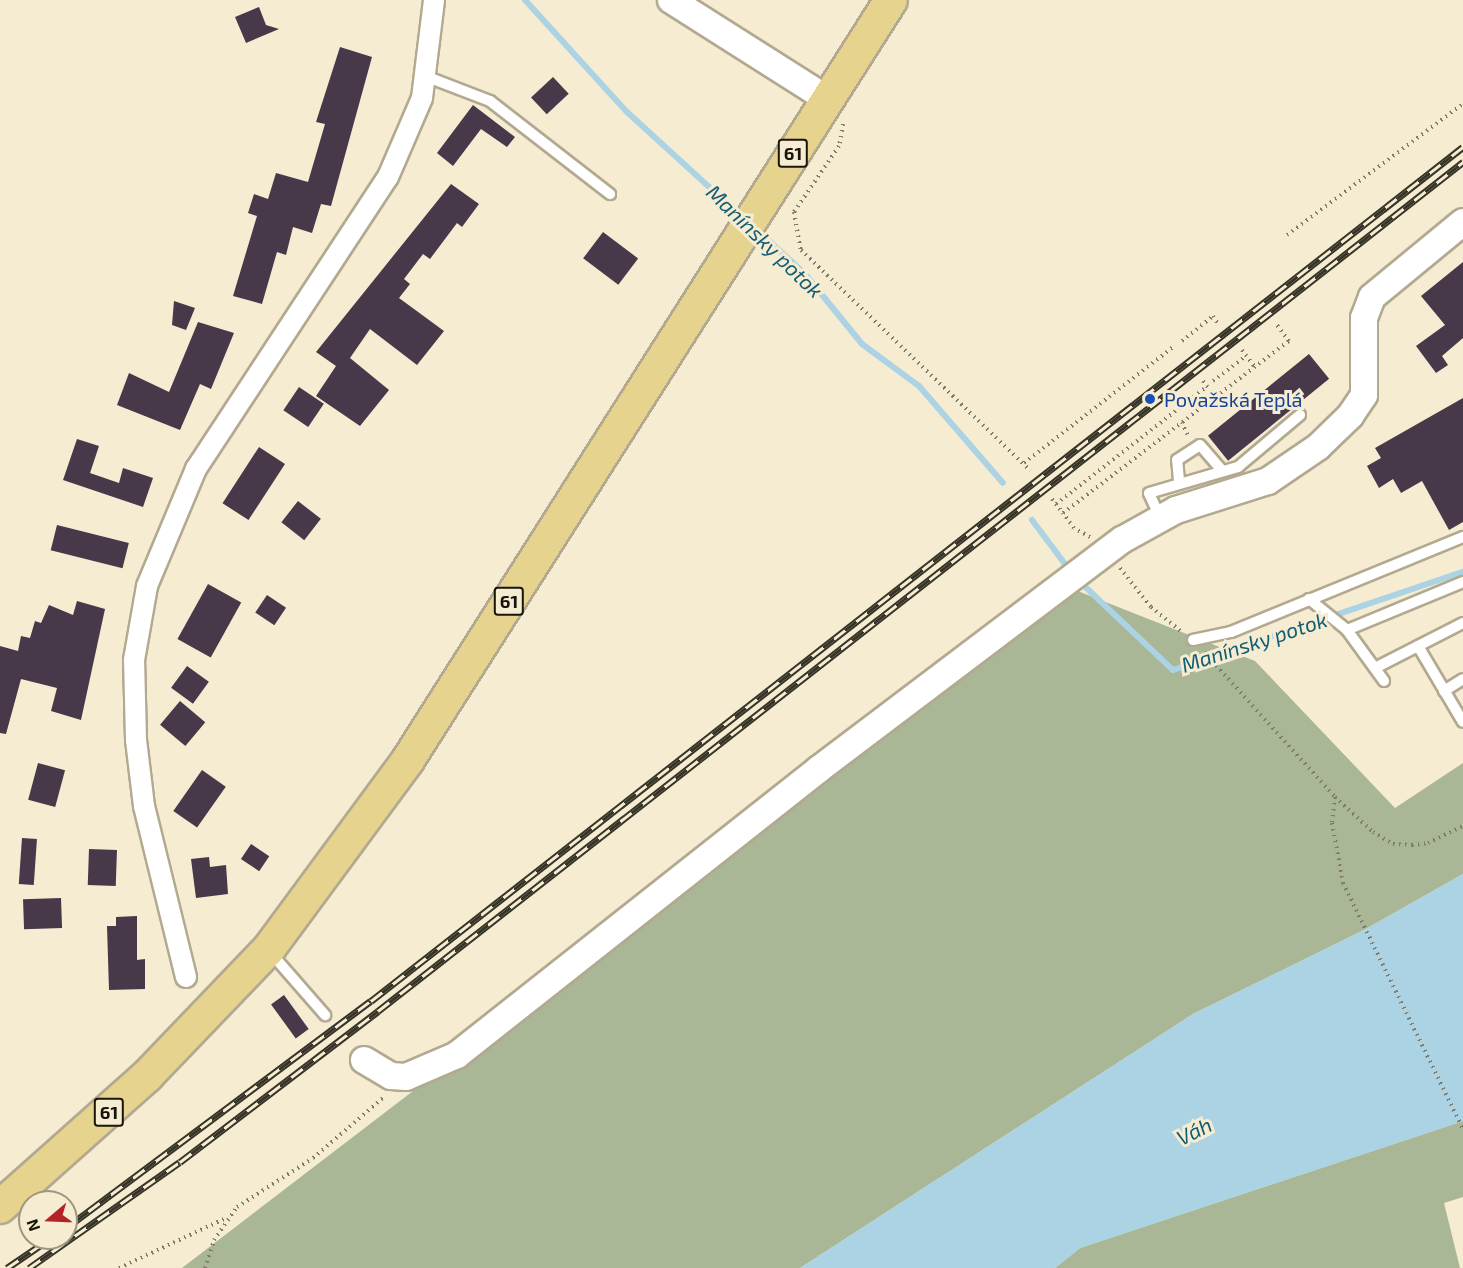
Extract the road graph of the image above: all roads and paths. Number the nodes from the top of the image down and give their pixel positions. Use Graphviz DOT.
graph roads {
  1 [pos="434,0"];
  2 [pos="671,0"];
  3 [pos="891,0"];
  4 [pos="424,76"];
  5 [pos="827,99"];
  6 [pos="1463,104"];
  7 [pos="839,146"];
  8 [pos="610,194"];
  9 [pos="1463,222"];
  10 [pos="1287,235"];
  11 [pos="1218,324"];
  12 [pos="1276,324"];
  13 [pos="1182,340"];
  14 [pos="1173,347"];
  15 [pos="1242,350"];
  16 [pos="1246,356"];
  17 [pos="1255,367"];
  18 [pos="1203,381"];
  19 [pos="1213,381"];
  20 [pos="1205,388"];
  21 [pos="1215,397"];
  22 [pos="1300,416"];
  23 [pos="1024,463"];
  24 [pos="1030,470"];
  25 [pos="1222,470"];
  26 [pos="1179,481"];
  27 [pos="1052,499"];
  28 [pos="1056,504"];
  29 [pos="1063,513"];
  30 [pos="1160,517"];
  31 [pos="1463,537"];
  32 [pos="1099,557"];
  33 [pos="1463,582"];
  34 [pos="1308,599"];
  35 [pos="1463,623"];
  36 [pos="1347,630"];
  37 [pos="1193,639"];
  38 [pos="1418,646"];
  39 [pos="1375,668"];
  40 [pos="1463,679"];
  41 [pos="1384,681"];
  42 [pos="1444,691"];
  43 [pos="1463,722"];
  44 [pos="1335,797"];
  45 [pos="1463,826"];
  46 [pos="268,950"];
  47 [pos="186,977"];
  48 [pos="325,1015"];
  49 [pos="364,1060"];
  50 [pos="406,1077"];
  51 [pos="1463,1129"];
  52 [pos="0,1207"];
  53 [pos="227,1217"];
  54 [pos="119,1268"];
  55 [pos="205,1268"];
  1 -- 4 [label="street"];
  2 -- 5 [label="street"];
  3 -- 5 [label="main road, 61"];
  4 -- 8 [label="lane"];
  4 -- 47 [label="street"];
  5 -- 46 [label="main road, 61"];
  6 -- 10 [label="path"];
  7 -- 23 [label="path"];
  9 -- 30 [label="street"];
  11 -- 13 [label="path"];
  12 -- 17 [label="path"];
  14 -- 23 [label="path"];
  15 -- 16 [label="path"];
  16 -- 17 [label="path"];
  16 -- 19 [label="path"];
  17 -- 21 [label="path"];
  18 -- 21 [label="path"];
  20 -- 28 [label="path"];
  21 -- 29 [label="path"];
  22 -- 25 [label="lane"];
  23 -- 24 [label="path"];
  25 -- 26 [label="lane"];
  25 -- 26 [label="lane"];
  26 -- 30 [label="lane"];
  27 -- 28 [label="path"];
  28 -- 29 [label="path"];
  29 -- 32 [label="path"];
  30 -- 32 [label="street"];
  31 -- 34 [label="lane"];
  32 -- 37 [label="path"];
  32 -- 50 [label="street"];
  33 -- 36 [label="lane"];
  34 -- 36 [label="lane"];
  34 -- 37 [label="lane"];
  35 -- 38 [label="lane"];
  36 -- 39 [label="lane"];
  37 -- 44 [label="path"];
  38 -- 39 [label="lane"];
  38 -- 42 [label="lane"];
  39 -- 41 [label="lane"];
  40 -- 42 [label="lane"];
  42 -- 43 [label="lane"];
  44 -- 45 [label="path"];
  44 -- 51 [label="path"];
  46 -- 48 [label="lane"];
  46 -- 52 [label="main road, 61"];
  49 -- 50 [label="street"];
  50 -- 53 [label="path"];
  53 -- 54 [label="path"];
  53 -- 55 [label="path"];
}
